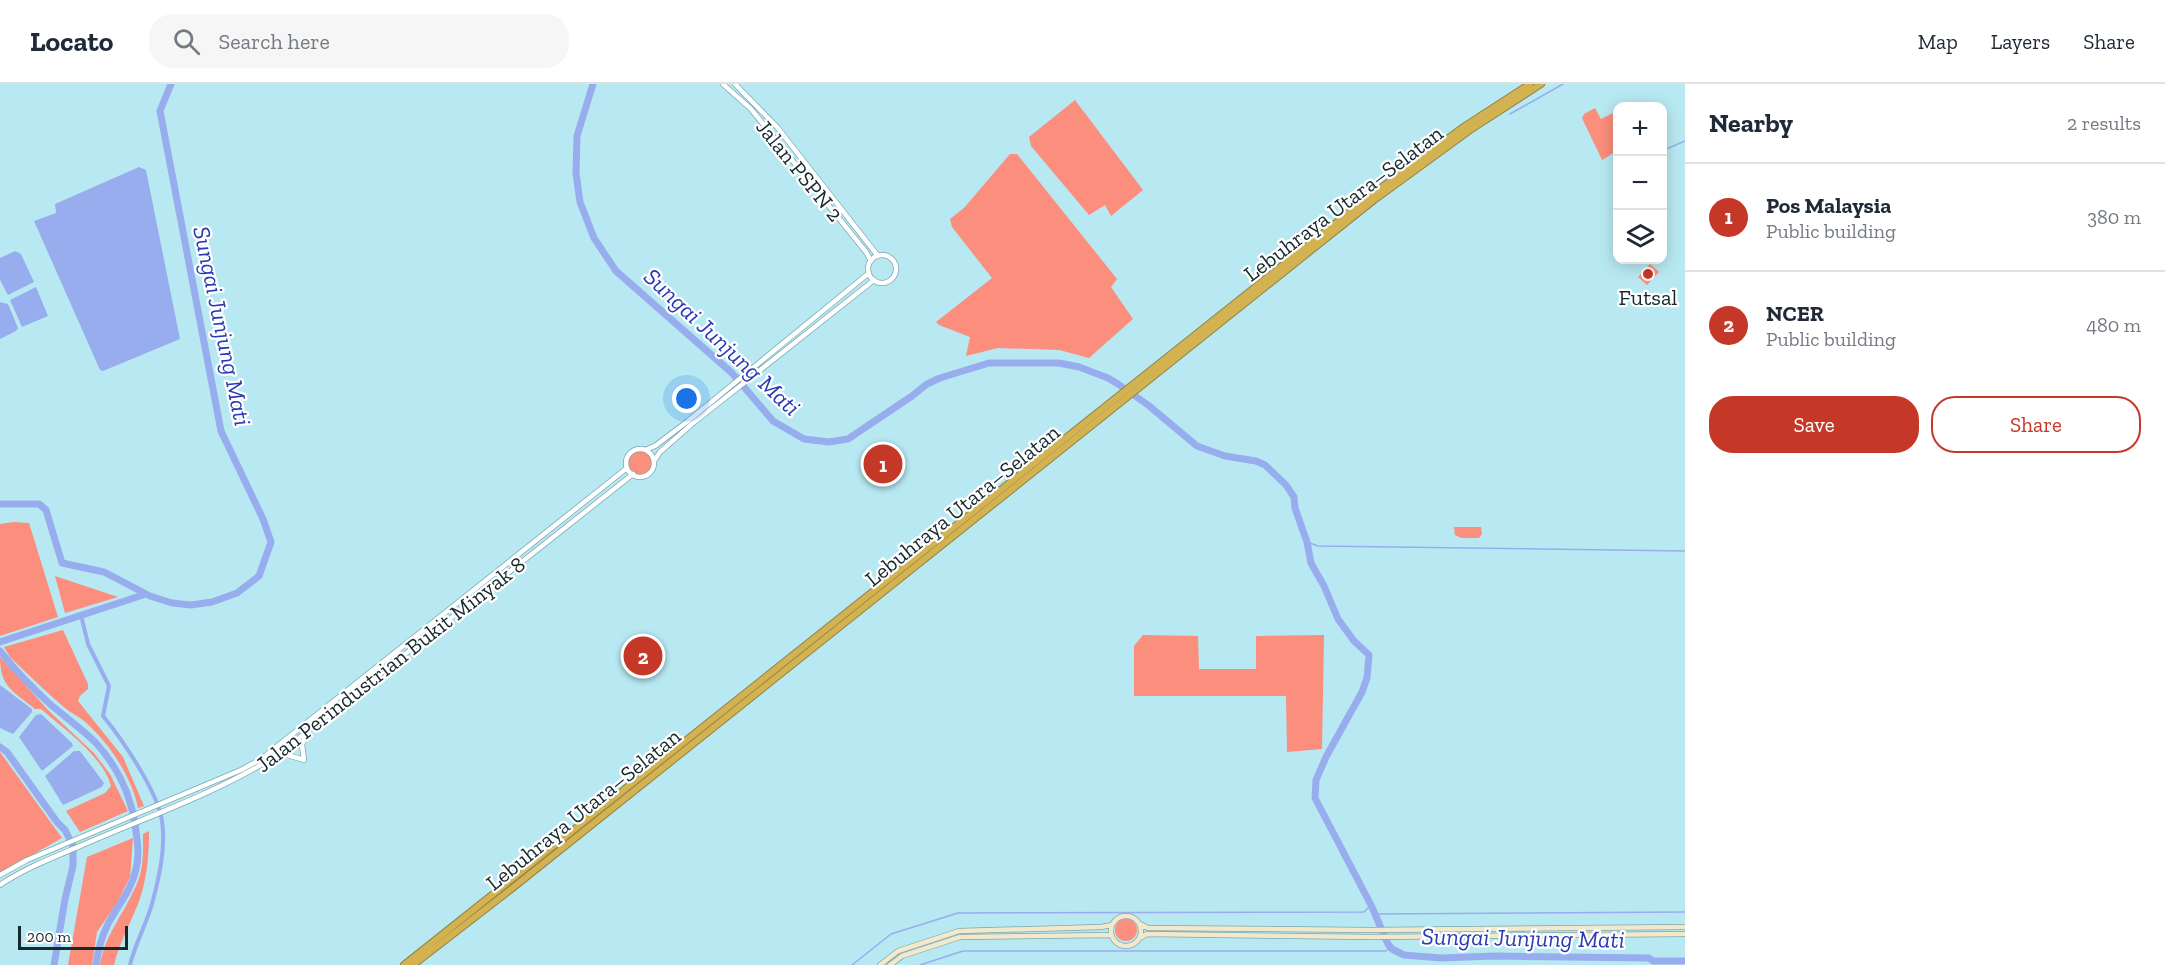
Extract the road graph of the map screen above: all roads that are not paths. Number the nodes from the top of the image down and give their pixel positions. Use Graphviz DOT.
graph roads {
  1 [pos="723,84"];
  2 [pos="735,84"];
  3 [pos="1530,84"];
  4 [pos="1541,84"];
  5 [pos="878,255"];
  6 [pos="871,261"];
  7 [pos="870,273"];
  8 [pos="874,280"];
  9 [pos="1135,386"];
  10 [pos="1123,396"];
  11 [pos="645,450"];
  12 [pos="654,460"];
  13 [pos="627,468"];
  14 [pos="633,474"];
  15 [pos="307,733"];
  16 [pos="281,753"];
  17 [pos="0,875"];
  18 [pos="0,885"];
  19 [pos="1140,924"];
  20 [pos="1112,925"];
  21 [pos="1685,927"];
  22 [pos="1685,934"];
  23 [pos="1111,935"];
  24 [pos="1140,938"];
  25 [pos="404,965"];
  26 [pos="413,965"];
  27 [pos="880,965"];
  28 [pos="890,965"];
  1 -- 6 [label="street, Jalan PSPN 2"];
  2 -- 5 [label="street, Jalan PSPN 2"];
  3 -- 9 [label="highway, Lebuhraya Utara–Selatan"];
  4 -- 9 [label="highway, Lebuhraya Utara–Selatan"];
  5 -- 6 [label="street"];
  5 -- 8 [label="street"];
  6 -- 7 [label="street"];
  7 -- 8 [label="street"];
  7 -- 11 [label="street"];
  8 -- 12 [label="street"];
  9 -- 10 [label="highway, Lebuhraya Utara–Selatan"];
  10 -- 25 [label="highway, Lebuhraya Utara–Selatan"];
  10 -- 26 [label="highway, Lebuhraya Utara–Selatan"];
  11 -- 12 [label="street"];
  11 -- 13 [label="street"];
  12 -- 14 [label="street"];
  13 -- 14 [label="street"];
  13 -- 17 [label="street, Jalan Perindustrian Bukit Minyak 8"];
  14 -- 15 [label="street, Jalan Perindustrian Bukit Minyak 8"];
  15 -- 16 [label="street, Jalan Perindustrian Bukit Minyak 8"];
  15 -- 16 [label="street"];
  16 -- 18 [label="street, Jalan Perindustrian Bukit Minyak 8"];
  19 -- 20 [label="main road"];
  19 -- 21 [label="main road"];
  19 -- 24 [label="main road"];
  20 -- 23 [label="main road"];
  20 -- 27 [label="main road"];
  22 -- 24 [label="main road"];
  23 -- 24 [label="main road"];
  23 -- 28 [label="main road"];
}
